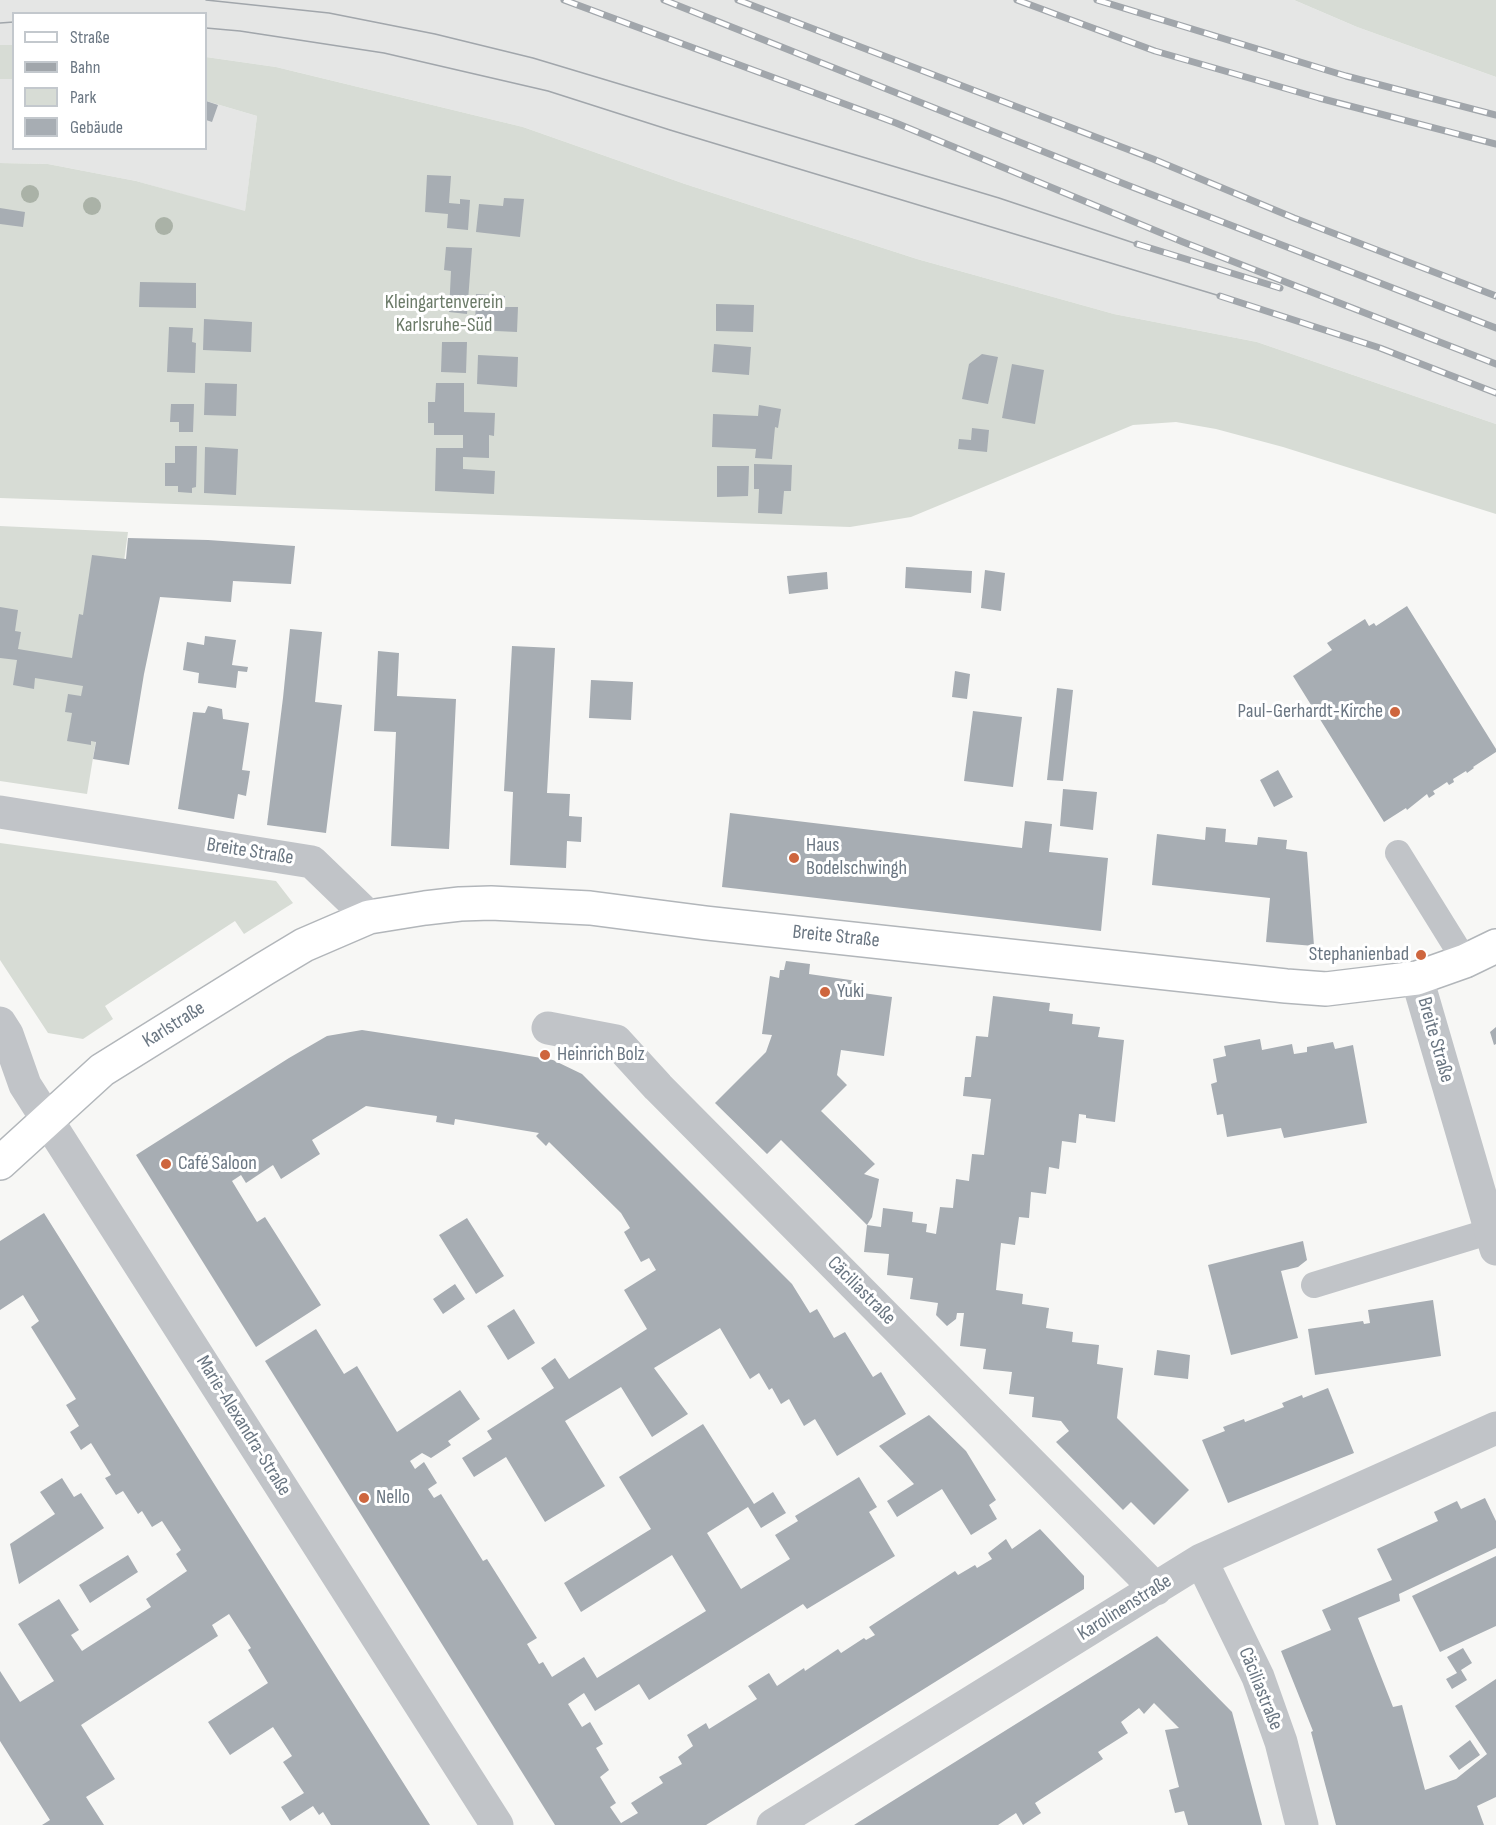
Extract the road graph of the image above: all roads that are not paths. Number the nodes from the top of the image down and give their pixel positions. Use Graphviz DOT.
graph roads {
  1 [pos="0,812"];
  2 [pos="1398,853"];
  3 [pos="369,917"];
  4 [pos="1496,946"];
  5 [pos="1465,961"];
  6 [pos="1417,978"];
  7 [pos="0,1023"];
  8 [pos="548,1028"];
  9 [pos="47,1119"];
  10 [pos="0,1163"];
  11 [pos="1494,1240"];
  12 [pos="1314,1285"];
  13 [pos="1496,1428"];
  14 [pos="1201,1560"];
  15 [pos="1156,1589"];
  16 [pos="497,1825"];
  17 [pos="773,1825"];
  18 [pos="1302,1825"];
  1 -- 3 [label="street, Breite Straße"];
  2 -- 5 [label="lane"];
  3 -- 6 [label="street, Breite Straße"];
  3 -- 9 [label="street, Karlstraße"];
  4 -- 5 [label="street"];
  5 -- 6 [label="street"];
  6 -- 11 [label="street, Breite Straße"];
  7 -- 9 [label="street, Marie-Alexandra-Straße"];
  8 -- 15 [label="street, Cäciliastraße"];
  9 -- 10 [label="street, Karlstraße"];
  9 -- 16 [label="street, Marie-Alexandra-Straße"];
  11 -- 12 [label="lane"];
  13 -- 14 [label="street, Karolinenstraße"];
  14 -- 15 [label="street, Karolinenstraße"];
  14 -- 18 [label="street, Cäciliastraße"];
  15 -- 17 [label="street, Karolinenstraße"];
}
